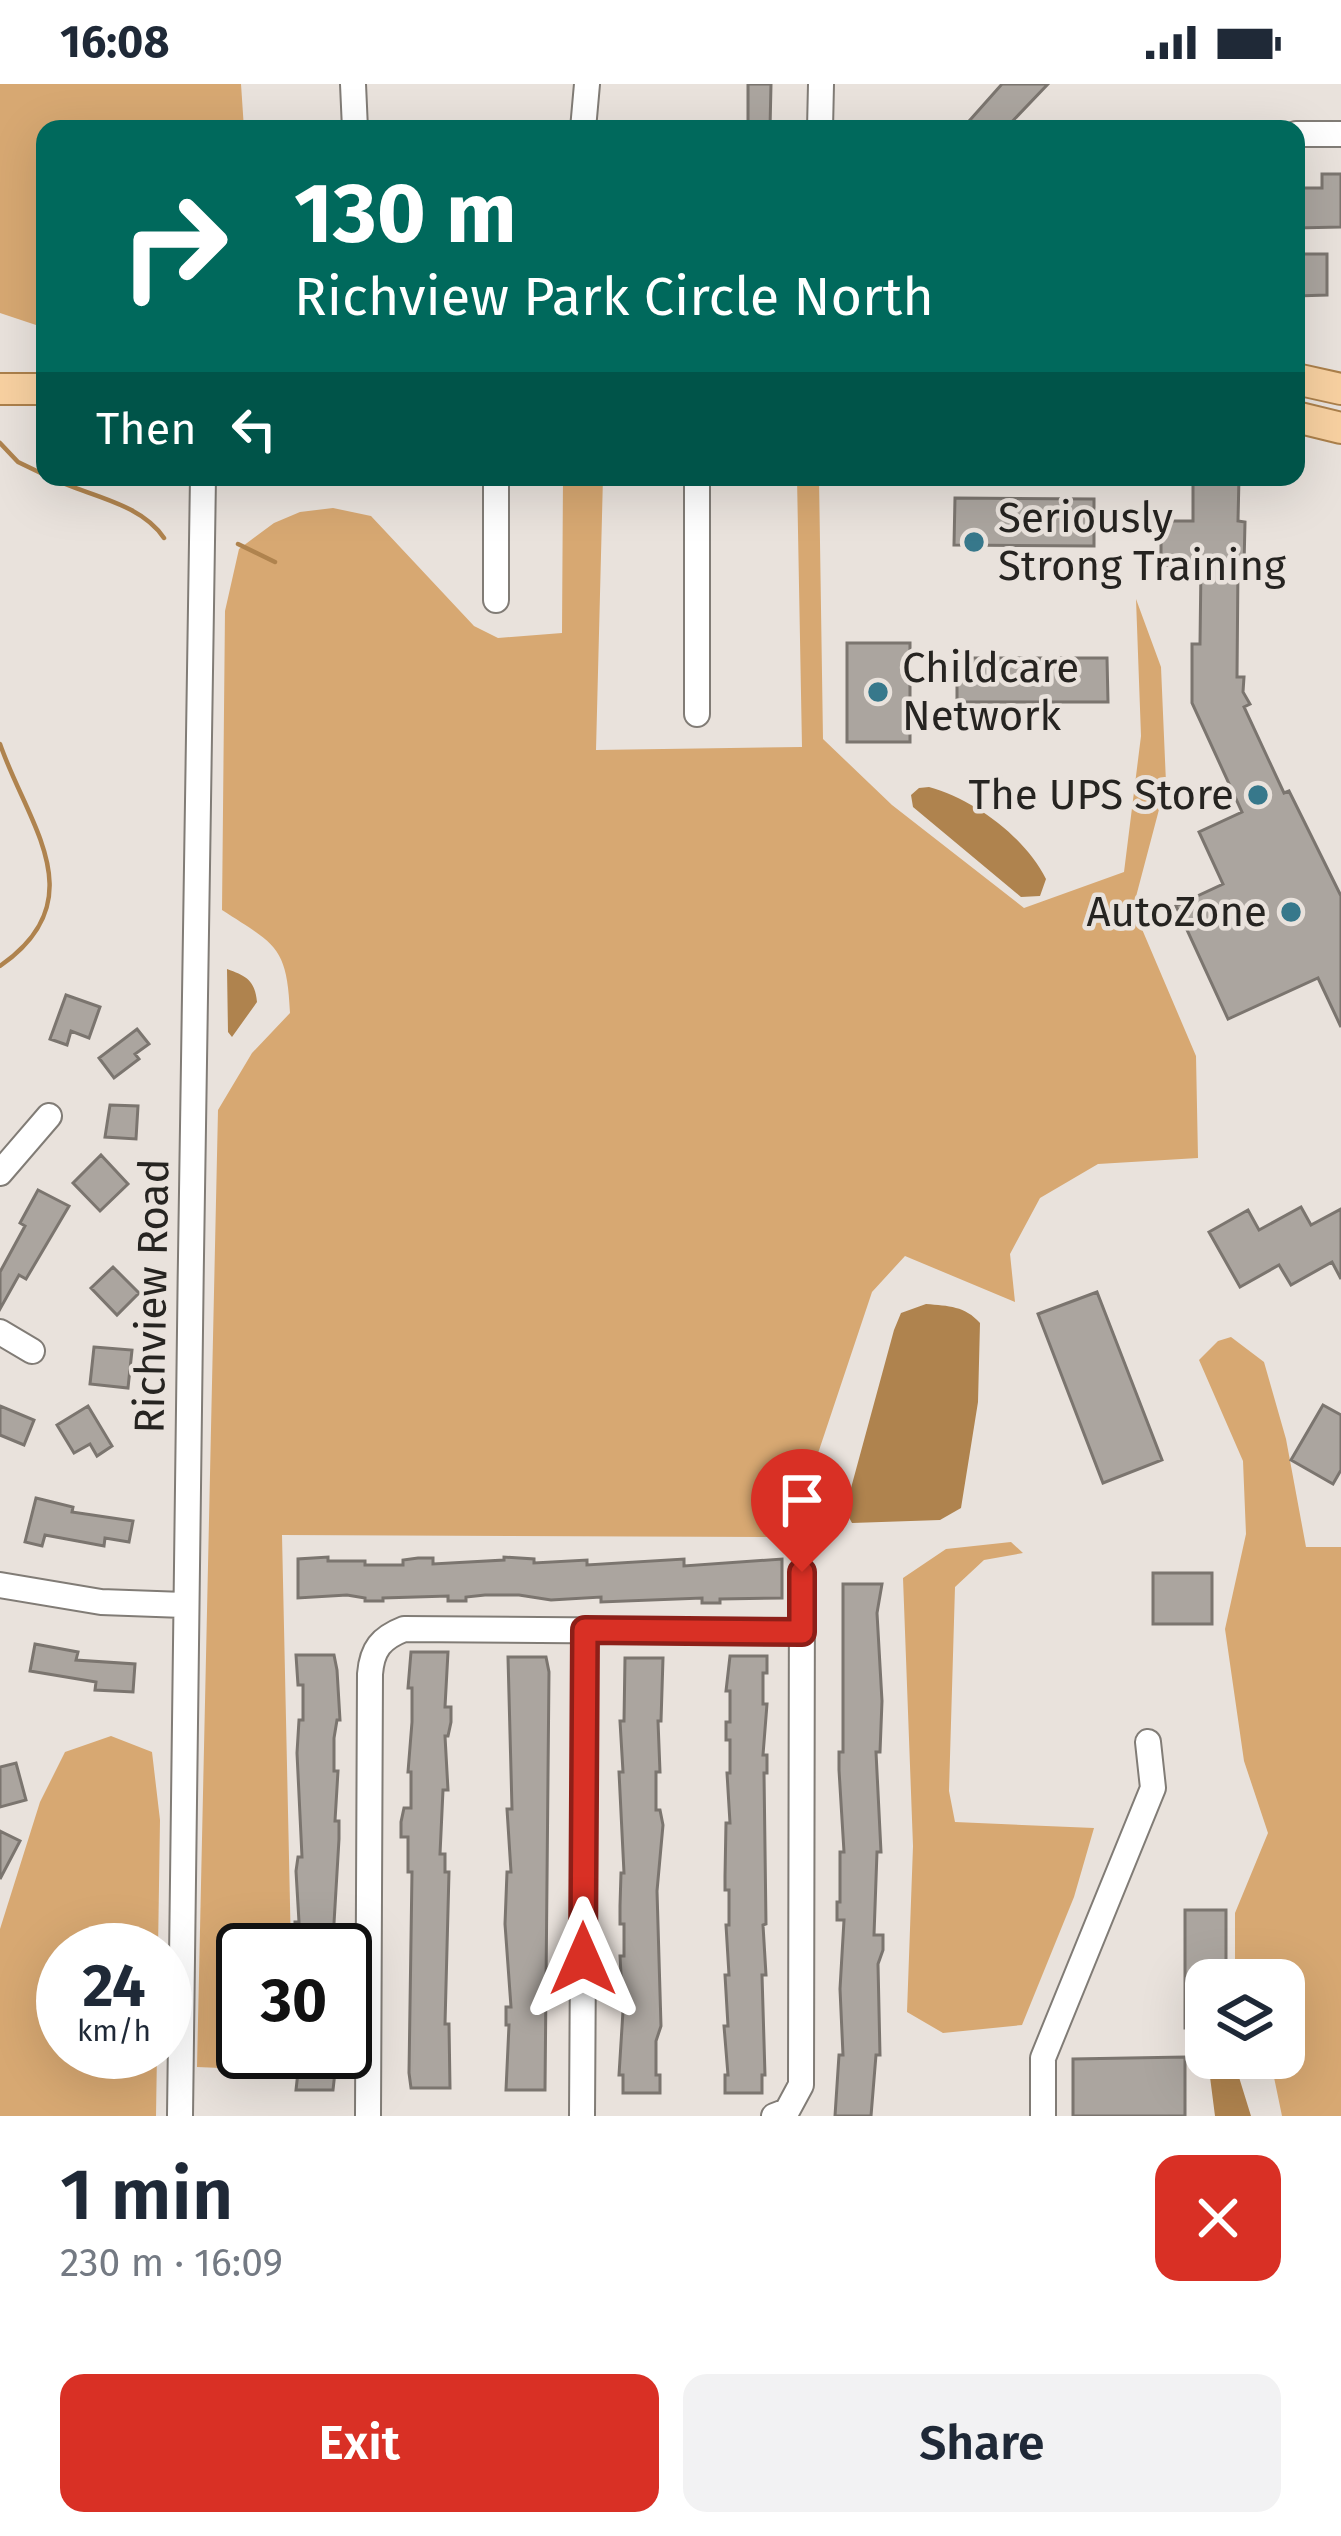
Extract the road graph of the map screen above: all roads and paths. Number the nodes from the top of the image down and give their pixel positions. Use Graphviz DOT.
graph roads {
  1 [pos="353,84"];
  2 [pos="587,84"];
  3 [pos="820,84"];
  4 [pos="355,120"];
  5 [pos="584,120"];
  6 [pos="820,120"];
  7 [pos="1305,134"];
  8 [pos="1341,134"];
  9 [pos="1305,381"];
  10 [pos="1341,388"];
  11 [pos="0,389"];
  12 [pos="36,389"];
  13 [pos="1305,419"];
  14 [pos="1341,428"];
  15 [pos="202,486"];
  16 [pos="496,486"];
  17 [pos="697,486"];
  18 [pos="496,600"];
  19 [pos="697,714"];
  20 [pos="49,1115"];
  21 [pos="0,1173"];
  22 [pos="0,1332"];
  23 [pos="32,1351"];
  24 [pos="802,1572"];
  25 [pos="0,1585"];
  26 [pos="184,1605"];
  27 [pos="585,1630"];
  28 [pos="802,1632"];
  29 [pos="1148,1742"];
  30 [pos="780,2113"];
  31 [pos="181,2116"];
  32 [pos="368,2116"];
  33 [pos="582,2116"];
  34 [pos="1042,2116"];
  1 -- 4 [label="street"];
  2 -- 5 [label="street"];
  3 -- 6 [label="street"];
  7 -- 8 [label="street"];
  9 -- 10 [label="main road"];
  11 -- 12 [label="main road"];
  13 -- 14 [label="main road"];
  15 -- 26 [label="street, Richview Road"];
  16 -- 18 [label="street"];
  17 -- 19 [label="street"];
  20 -- 21 [label="street"];
  22 -- 23 [label="street"];
  24 -- 28 [label="street"];
  25 -- 26 [label="street"];
  26 -- 31 [label="street, Richview Road"];
  27 -- 28 [label="street"];
  27 -- 32 [label="street"];
  27 -- 33 [label="street"];
  28 -- 30 [label="street"];
  29 -- 34 [label="street"];
}
